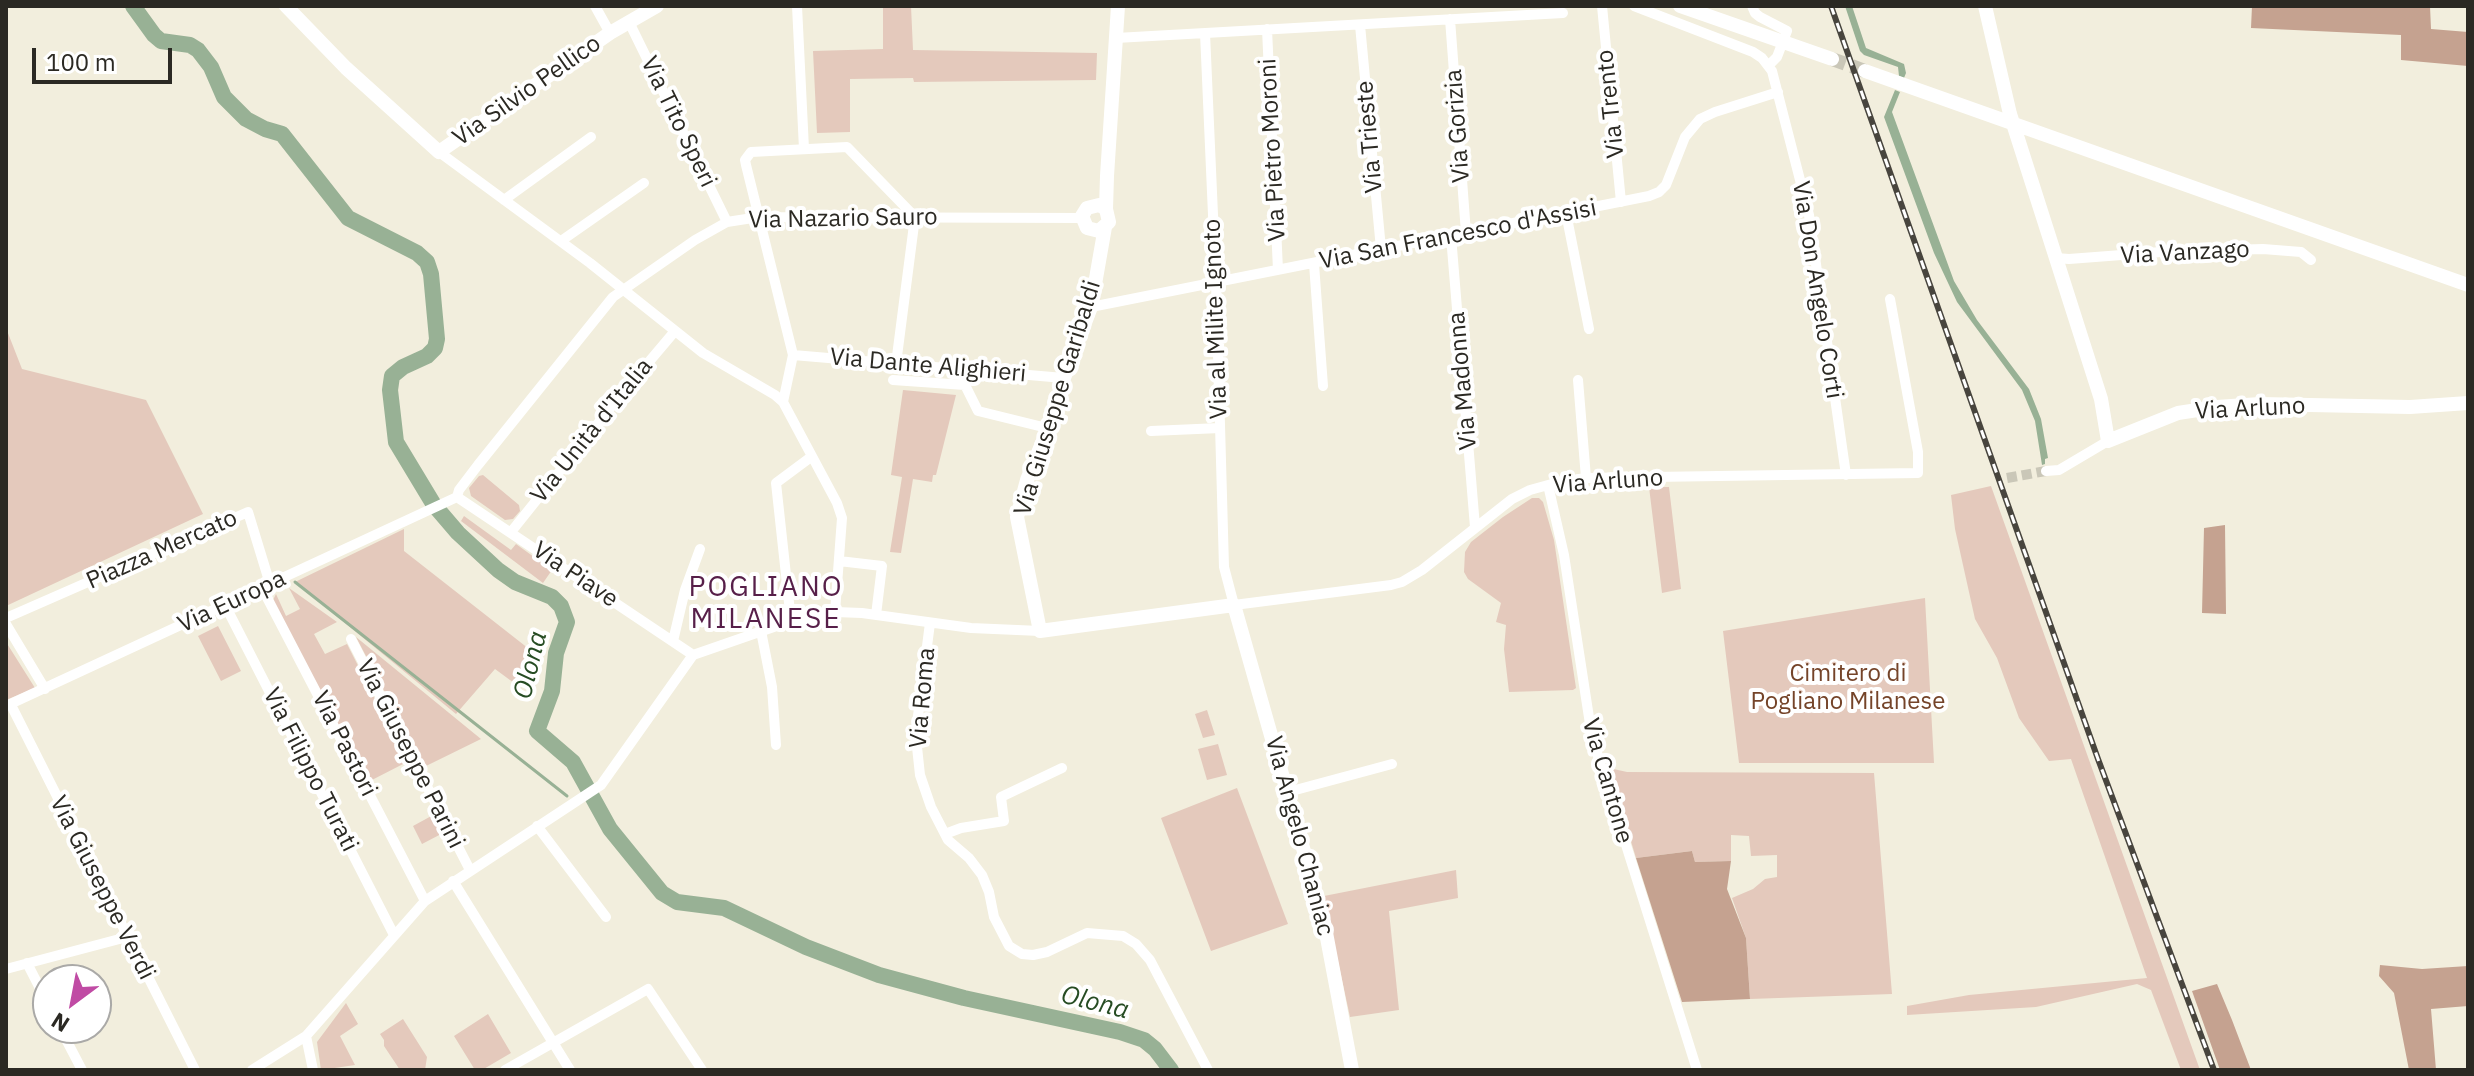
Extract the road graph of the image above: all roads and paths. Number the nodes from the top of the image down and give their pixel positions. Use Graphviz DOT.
graph roads {
  1 [pos="286,6"];
  2 [pos="595,6"];
  3 [pos="657,6"];
  4 [pos="797,6"];
  5 [pos="1118,6"];
  6 [pos="1602,6"];
  7 [pos="1634,6"];
  8 [pos="1680,6"];
  9 [pos="1752,6"];
  10 [pos="1985,6"];
  11 [pos="1563,13"];
  12 [pos="1450,19"];
  13 [pos="629,22"];
  14 [pos="1360,25"];
  15 [pos="1267,29"];
  16 [pos="610,33"];
  17 [pos="1205,33"];
  18 [pos="1116,38"];
  19 [pos="1832,59"];
  20 [pos="1773,61"];
  21 [pos="1865,71"];
  22 [pos="1778,92"];
  23 [pos="591,137"];
  24 [pos="804,149"];
  25 [pos="439,152"];
  26 [pos="644,183"];
  27 [pos="504,200"];
  28 [pos="1621,202"];
  29 [pos="1101,207"];
  30 [pos="1566,213"];
  31 [pos="759,217"];
  32 [pos="915,217"];
  33 [pos="727,222"];
  34 [pos="1087,223"];
  35 [pos="1466,233"];
  36 [pos="1451,236"];
  37 [pos="561,241"];
  38 [pos="1381,249"];
  39 [pos="2056,258"];
  40 [pos="2311,260"];
  41 [pos="1314,264"];
  42 [pos="1278,270"];
  43 [pos="1216,283"];
  44 [pos="2468,285"];
  45 [pos="625,289"];
  46 [pos="1890,299"];
  47 [pos="1091,307"];
  48 [pos="1589,329"];
  49 [pos="675,331"];
  50 [pos="793,355"];
  51 [pos="896,364"];
  52 [pos="1064,378"];
  53 [pos="893,380"];
  54 [pos="1578,380"];
  55 [pos="1323,386"];
  56 [pos="783,402"];
  57 [pos="2468,403"];
  58 [pos="1047,428"];
  59 [pos="1220,428"];
  60 [pos="1151,431"];
  61 [pos="2108,441"];
  62 [pos="811,457"];
  63 [pos="2046,471"];
  64 [pos="1846,475"];
  65 [pos="1586,478"];
  66 [pos="1548,485"];
  67 [pos="457,497"];
  68 [pos="1475,527"];
  69 [pos="511,532"];
  70 [pos="700,549"];
  71 [pos="839,561"];
  72 [pos="266,586"];
  73 [pos="225,605"];
  74 [pos="1234,605"];
  75 [pos="835,612"];
  76 [pos="876,615"];
  77 [pos="6,621"];
  78 [pos="791,621"];
  79 [pos="930,623"];
  80 [pos="761,631"];
  81 [pos="1040,631"];
  82 [pos="351,639"];
  83 [pos="673,641"];
  84 [pos="693,655"];
  85 [pos="45,689"];
  86 [pos="8,706"];
  87 [pos="776,745"];
  88 [pos="1392,764"];
  89 [pos="1062,768"];
  90 [pos="1288,792"];
  91 [pos="537,826"];
  92 [pos="945,834"];
  93 [pos="470,870"];
  94 [pos="453,881"];
  95 [pos="425,901"];
  96 [pos="606,917"];
  97 [pos="394,935"];
  98 [pos="127,937"];
  99 [pos="27,963"];
  100 [pos="6,969"];
  101 [pos="32,973"];
  102 [pos="306,1036"];
  103 [pos="553,1042"];
  104 [pos="68,1044"];
  105 [pos="82,1070"];
  106 [pos="195,1070"];
  107 [pos="252,1070"];
  108 [pos="313,1070"];
  109 [pos="505,1070"];
  110 [pos="570,1070"];
  111 [pos="702,1070"];
  112 [pos="1208,1070"];
  113 [pos="1352,1070"];
  114 [pos="1697,1070"];
  1 -- 25 [label="street"];
  2 -- 16 [label="street"];
  3 -- 13 [label="street, Via Silvio Pellico"];
  4 -- 24 [label="street"];
  5 -- 18 [label="street, Via Giuseppe Garibaldi"];
  6 -- 28 [label="street, Via Trento"];
  7 -- 20 [label="street"];
  8 -- 19 [label="street"];
  9 -- 20 [label="street"];
  10 -- 39 [label="street"];
  11 -- 12 [label="street"];
  12 -- 14 [label="street"];
  12 -- 35 [label="street, Via Gorizia"];
  13 -- 16 [label="street, Via Silvio Pellico"];
  13 -- 33 [label="street, Via Tito Speri"];
  14 -- 15 [label="street"];
  14 -- 38 [label="street, Via Trieste"];
  15 -- 17 [label="street"];
  15 -- 42 [label="street, Via Pietro Moroni"];
  16 -- 25 [label="street, Via Silvio Pellico"];
  17 -- 18 [label="street"];
  17 -- 43 [label="street, Via al Milite Ignoto"];
  18 -- 29 [label="street, Via Giuseppe Garibaldi"];
  20 -- 22 [label="street, Via Don Angelo Corti"];
  21 -- 44 [label="street"];
  22 -- 28 [label="street, Via San Francesco d'Assisi"];
  22 -- 64 [label="street, Via Don Angelo Corti"];
  23 -- 27 [label="street"];
  24 -- 31 [label="street"];
  24 -- 32 [label="street"];
  25 -- 27 [label="street"];
  26 -- 37 [label="street"];
  27 -- 37 [label="street"];
  28 -- 30 [label="street, Via San Francesco d'Assisi"];
  29 -- 34 [label="street"];
  29 -- 34 [label="street, Via Giuseppe Garibaldi"];
  30 -- 35 [label="street, Via San Francesco d'Assisi"];
  30 -- 48 [label="street"];
  31 -- 32 [label="street, Via Nazario Sauro"];
  31 -- 33 [label="street, Via Nazario Sauro"];
  31 -- 50 [label="street"];
  32 -- 34 [label="street, Via Nazario Sauro"];
  32 -- 51 [label="street"];
  33 -- 45 [label="street, Via Nazario Sauro"];
  34 -- 47 [label="street, Via Giuseppe Garibaldi"];
  35 -- 36 [label="street, Via San Francesco d'Assisi"];
  36 -- 38 [label="street, Via San Francesco d'Assisi"];
  36 -- 68 [label="street, Via Madonna"];
  37 -- 45 [label="street"];
  38 -- 41 [label="street, Via San Francesco d'Assisi"];
  39 -- 40 [label="street, Via Vanzago"];
  39 -- 61 [label="street"];
  41 -- 42 [label="street, Via San Francesco d'Assisi"];
  41 -- 55 [label="street"];
  42 -- 43 [label="street, Via San Francesco d'Assisi"];
  43 -- 47 [label="street, Via San Francesco d'Assisi"];
  43 -- 59 [label="street, Via al Milite Ignoto"];
  45 -- 49 [label="street"];
  45 -- 67 [label="street, Via Nazario Sauro"];
  46 -- 64 [label="street, Via Arluno"];
  47 -- 52 [label="street, Via Giuseppe Garibaldi"];
  49 -- 56 [label="street"];
  49 -- 69 [label="street, Via Unità d'Italia"];
  50 -- 51 [label="street, Via Dante Alighieri"];
  50 -- 56 [label="street"];
  51 -- 52 [label="street, Via Dante Alighieri"];
  52 -- 58 [label="street, Via Giuseppe Garibaldi"];
  53 -- 58 [label="street"];
  54 -- 65 [label="street"];
  56 -- 62 [label="street"];
  57 -- 61 [label="street, Via Arluno"];
  58 -- 81 [label="street, Via Giuseppe Garibaldi"];
  59 -- 60 [label="street"];
  59 -- 74 [label="street, Via al Milite Ignoto"];
  61 -- 63 [label="street, Via Arluno"];
  62 -- 71 [label="street"];
  62 -- 78 [label="street"];
  64 -- 65 [label="street, Via Arluno"];
  65 -- 66 [label="street, Via Arluno"];
  66 -- 68 [label="street, Via Arluno"];
  66 -- 114 [label="street, Via Cantone"];
  67 -- 69 [label="street, Via Piave"];
  67 -- 72 [label="street, Via Europa"];
  68 -- 74 [label="street, Via Arluno"];
  69 -- 83 [label="street, Via Piave"];
  70 -- 83 [label="street"];
  71 -- 75 [label="street"];
  71 -- 76 [label="street"];
  72 -- 73 [label="street, Via Europa"];
  72 -- 77 [label="street, Piazza Mercato"];
  72 -- 95 [label="street, Via Pastori"];
  73 -- 85 [label="street, Via Europa"];
  73 -- 97 [label="street, Via Filippo Turati"];
  74 -- 81 [label="street"];
  74 -- 90 [label="street, Via Angelo Chaniac"];
  75 -- 76 [label="street"];
  75 -- 78 [label="street"];
  76 -- 79 [label="street"];
  77 -- 85 [label="street, Piazza Mercato"];
  78 -- 80 [label="street"];
  79 -- 81 [label="street"];
  79 -- 92 [label="street, Via Roma"];
  80 -- 84 [label="street"];
  80 -- 87 [label="street"];
  82 -- 93 [label="street, Via Giuseppe Parini"];
  83 -- 84 [label="street, Via Piave"];
  84 -- 91 [label="street"];
  85 -- 86 [label="street, Via Europa"];
  86 -- 98 [label="street, Via Giuseppe Verdi"];
  88 -- 90 [label="street"];
  89 -- 92 [label="street"];
  90 -- 113 [label="street, Via Angelo Chaniac"];
  91 -- 93 [label="street"];
  91 -- 96 [label="street"];
  92 -- 112 [label="street, Via Roma"];
  93 -- 94 [label="street"];
  94 -- 95 [label="street"];
  94 -- 103 [label="street"];
  95 -- 97 [label="street"];
  97 -- 102 [label="street"];
  98 -- 99 [label="street"];
  98 -- 106 [label="street, Via Giuseppe Verdi"];
  99 -- 100 [label="street"];
  99 -- 101 [label="street"];
  102 -- 107 [label="street"];
  102 -- 108 [label="street"];
  103 -- 109 [label="street"];
  103 -- 110 [label="street"];
  103 -- 111 [label="street"];
  104 -- 105 [label="street"];
}
